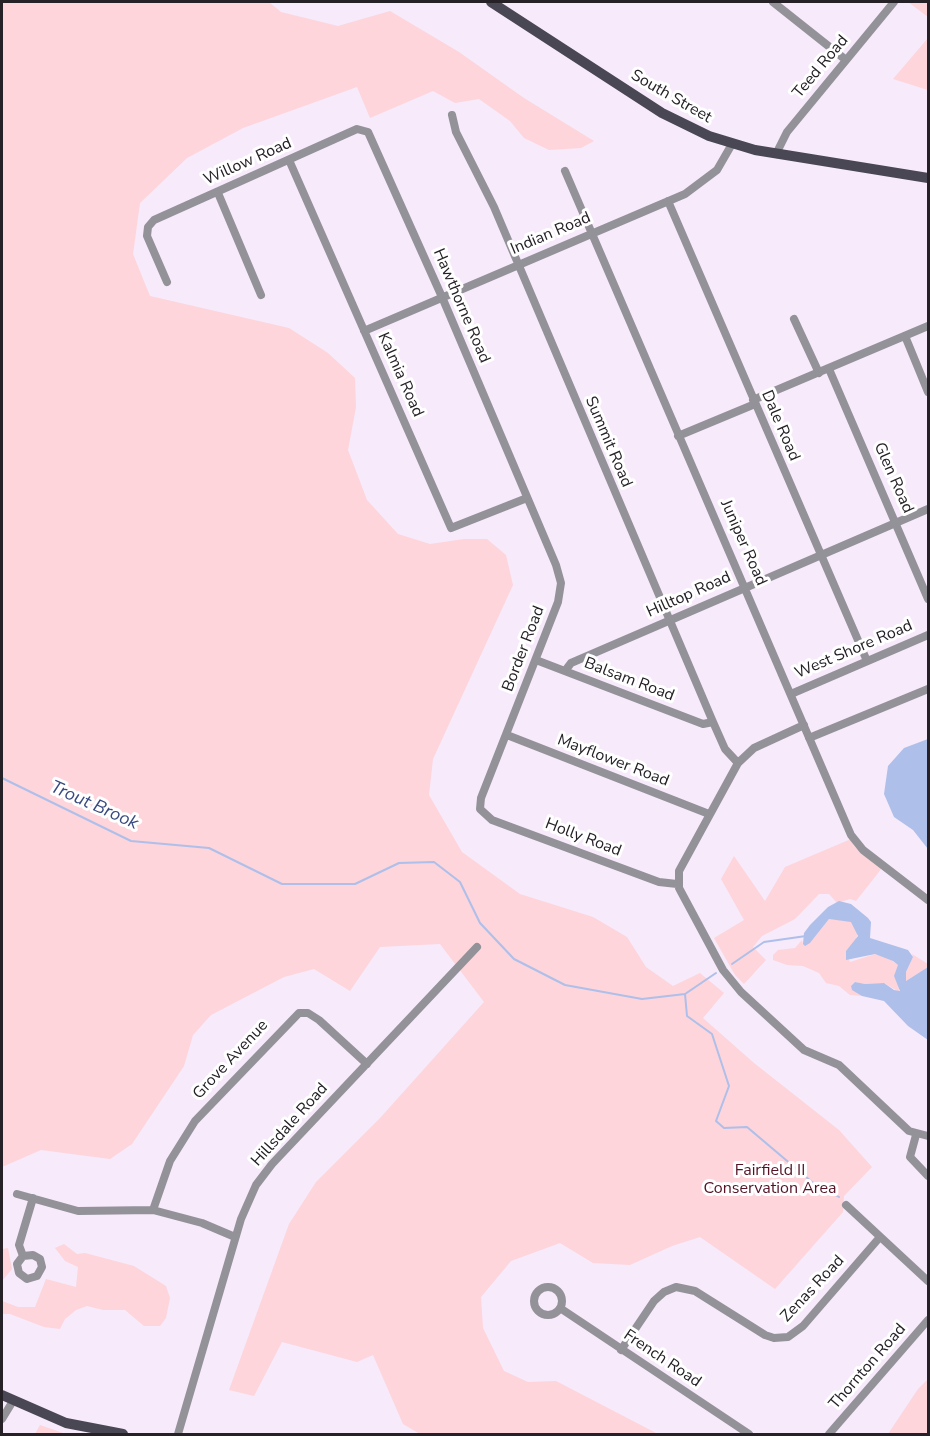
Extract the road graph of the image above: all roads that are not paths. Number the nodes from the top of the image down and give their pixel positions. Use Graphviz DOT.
graph roads {
  1 [pos="491,2"];
  2 [pos="773,2"];
  3 [pos="894,2"];
  4 [pos="846,60"];
  5 [pos="452,115"];
  6 [pos="364,129"];
  7 [pos="732,144"];
  8 [pos="776,154"];
  9 [pos="289,160"];
  10 [pos="565,171"];
  11 [pos="928,178"];
  12 [pos="218,193"];
  13 [pos="668,201"];
  14 [pos="592,233"];
  15 [pos="517,265"];
  16 [pos="167,282"];
  17 [pos="261,295"];
  18 [pos="442,297"];
  19 [pos="794,319"];
  20 [pos="928,326"];
  21 [pos="364,331"];
  22 [pos="905,336"];
  23 [pos="828,369"];
  24 [pos="819,373"];
  25 [pos="928,392"];
  26 [pos="754,402"];
  27 [pos="678,436"];
  28 [pos="527,498"];
  29 [pos="928,508"];
  30 [pos="896,523"];
  31 [pos="820,554"];
  32 [pos="746,586"];
  33 [pos="928,598"];
  34 [pos="668,621"];
  35 [pos="928,635"];
  36 [pos="536,660"];
  37 [pos="867,661"];
  38 [pos="565,671"];
  39 [pos="928,689"];
  40 [pos="791,694"];
  41 [pos="713,723"];
  42 [pos="804,725"];
  43 [pos="507,735"];
  44 [pos="809,738"];
  45 [pos="738,763"];
  46 [pos="481,811"];
  47 [pos="709,814"];
  48 [pos="677,884"];
  49 [pos="928,900"];
  50 [pos="477,947"];
  51 [pos="367,1064"];
  52 [pos="916,1135"];
  53 [pos="928,1136"];
  54 [pos="928,1176"];
  55 [pos="17,1194"];
  56 [pos="33,1198"];
  57 [pos="846,1205"];
  58 [pos="153,1210"];
  59 [pos="235,1237"];
  60 [pos="880,1237"];
  61 [pos="23,1256"];
  62 [pos="928,1281"];
  63 [pos="560,1308"];
  64 [pos="928,1320"];
  65 [pos="621,1350"];
  66 [pos="2,1395"];
  67 [pos="13,1401"];
  68 [pos="2,1419"];
  69 [pos="123,1434"];
  70 [pos="178,1434"];
  71 [pos="749,1434"];
  72 [pos="829,1434"];
  1 -- 7 [label="main road, South Street"];
  2 -- 4 [label="street"];
  3 -- 4 [label="street, Teed Road"];
  4 -- 8 [label="street, Teed Road"];
  5 -- 15 [label="street, Summit Road"];
  6 -- 9 [label="street, Willow Road"];
  6 -- 18 [label="street, Hawthorne Road"];
  7 -- 8 [label="main road, South Street"];
  7 -- 13 [label="street, Indian Road"];
  8 -- 11 [label="main road, South Street"];
  9 -- 12 [label="street, Willow Road"];
  9 -- 21 [label="street, Kalmia Road"];
  10 -- 14 [label="street, Juniper Road"];
  12 -- 16 [label="street, Willow Road"];
  12 -- 17 [label="street"];
  13 -- 14 [label="street, Indian Road"];
  13 -- 26 [label="street, Dale Road"];
  14 -- 15 [label="street, Indian Road"];
  14 -- 27 [label="street, Juniper Road"];
  15 -- 18 [label="street, Indian Road"];
  15 -- 34 [label="street, Summit Road"];
  18 -- 21 [label="street, Indian Road"];
  18 -- 28 [label="street, Hawthorne Road"];
  19 -- 24 [label="street"];
  20 -- 22 [label="street"];
  21 -- 28 [label="street, Kalmia Road"];
  22 -- 23 [label="street"];
  22 -- 25 [label="street"];
  23 -- 24 [label="street"];
  23 -- 30 [label="street, Glen Road"];
  24 -- 26 [label="street"];
  26 -- 27 [label="street"];
  26 -- 31 [label="street, Dale Road"];
  27 -- 32 [label="street, Juniper Road"];
  28 -- 36 [label="street, Border Road"];
  29 -- 30 [label="street, Hilltop Road"];
  30 -- 31 [label="street, Hilltop Road"];
  30 -- 33 [label="street, Glen Road"];
  31 -- 32 [label="street, Hilltop Road"];
  31 -- 37 [label="street, Dale Road"];
  32 -- 34 [label="street, Hilltop Road"];
  32 -- 40 [label="street, Juniper Road"];
  34 -- 38 [label="street, Hilltop Road"];
  34 -- 41 [label="street, Summit Road"];
  35 -- 37 [label="street, West Shore Road"];
  36 -- 38 [label="street, Balsam Road"];
  36 -- 43 [label="street, Border Road"];
  37 -- 40 [label="street, West Shore Road"];
  38 -- 41 [label="street, Balsam Road"];
  39 -- 44 [label="street"];
  40 -- 42 [label="street, Juniper Road"];
  41 -- 45 [label="street, Summit Road"];
  42 -- 44 [label="street, Juniper Road"];
  42 -- 45 [label="street"];
  43 -- 46 [label="street, Border Road"];
  43 -- 47 [label="street, Mayflower Road"];
  44 -- 49 [label="street, Juniper Road"];
  45 -- 47 [label="street"];
  46 -- 48 [label="street, Holly Road"];
  47 -- 48 [label="street"];
  48 -- 52 [label="street"];
  50 -- 51 [label="street, Hillsdale Road"];
  51 -- 58 [label="street, Grove Avenue"];
  51 -- 59 [label="street, Hillsdale Road"];
  52 -- 53 [label="street"];
  52 -- 54 [label="street"];
  55 -- 56 [label="street"];
  56 -- 58 [label="street"];
  56 -- 61 [label="street"];
  57 -- 60 [label="street"];
  58 -- 59 [label="street"];
  59 -- 70 [label="street, Hillsdale Road"];
  60 -- 62 [label="street"];
  60 -- 65 [label="street, Zenas Road"];
  63 -- 65 [label="street, French Road"];
  64 -- 72 [label="street, Thornton Road"];
  65 -- 71 [label="street, French Road"];
  66 -- 67 [label="main road"];
  67 -- 68 [label="street"];
  67 -- 69 [label="main road"];
}
